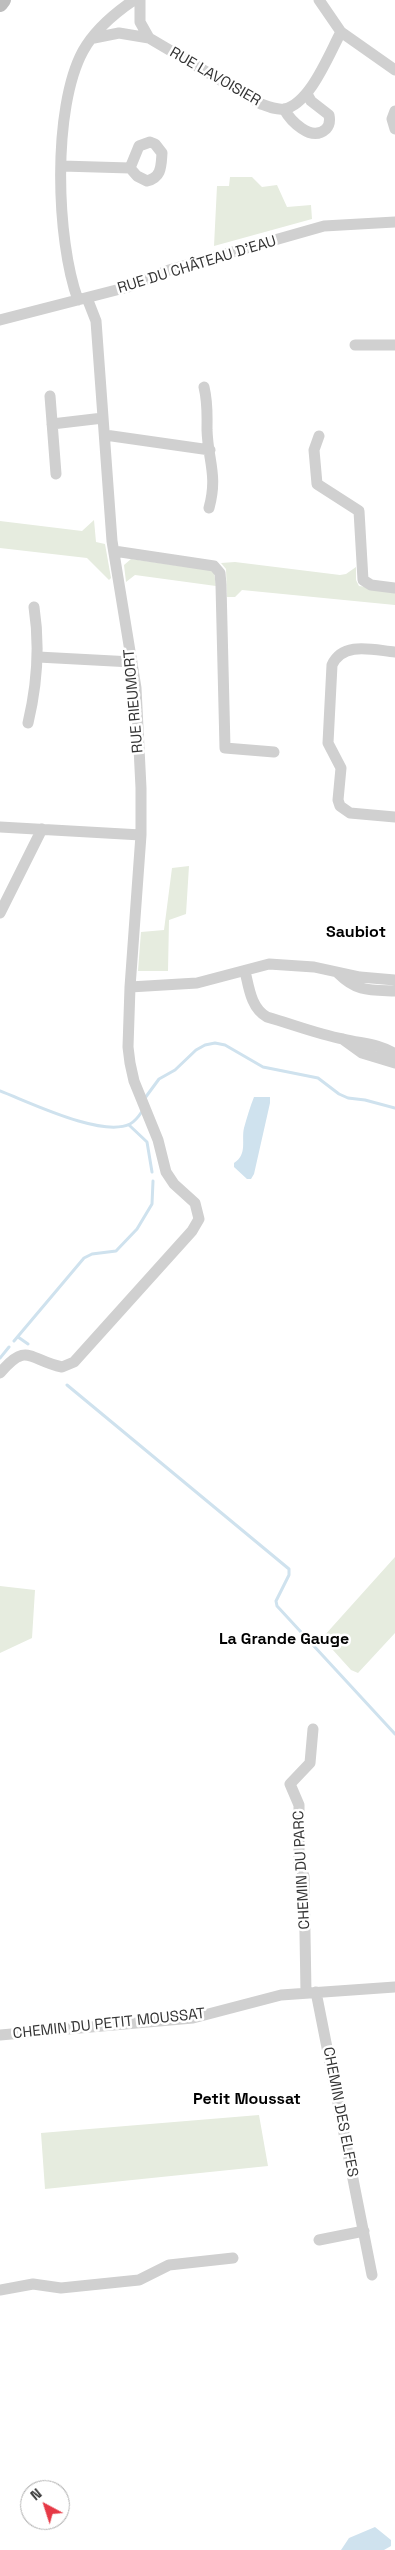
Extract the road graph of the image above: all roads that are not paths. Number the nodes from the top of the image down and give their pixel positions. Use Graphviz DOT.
graph roads {
  1 [pos="3,0"];
  2 [pos="134,0"];
  3 [pos="140,0"];
  4 [pos="319,0"];
  5 [pos="0,4"];
  6 [pos="341,32"];
  7 [pos="93,38"];
  8 [pos="149,38"];
  9 [pos="395,70"];
  10 [pos="307,94"];
  11 [pos="284,109"];
  12 [pos="395,110"];
  13 [pos="395,129"];
  14 [pos="62,166"];
  15 [pos="130,168"];
  16 [pos="395,222"];
  17 [pos="83,299"];
  18 [pos="0,320"];
  19 [pos="356,345"];
  20 [pos="395,345"];
  21 [pos="204,387"];
  22 [pos="50,396"];
  23 [pos="103,418"];
  24 [pos="52,424"];
  25 [pos="104,435"];
  26 [pos="319,436"];
  27 [pos="210,450"];
  28 [pos="56,474"];
  29 [pos="209,508"];
  30 [pos="114,551"];
  31 [pos="395,588"];
  32 [pos="34,607"];
  33 [pos="395,652"];
  34 [pos="38,657"];
  35 [pos="132,662"];
  36 [pos="28,724"];
  37 [pos="274,752"];
  38 [pos="395,816"];
  39 [pos="0,827"];
  40 [pos="42,829"];
  41 [pos="141,835"];
  42 [pos="0,913"];
  43 [pos="245,971"];
  44 [pos="338,973"];
  45 [pos="395,980"];
  46 [pos="130,987"];
  47 [pos="395,991"];
  48 [pos="344,1040"];
  49 [pos="395,1054"];
  50 [pos="395,1063"];
  51 [pos="0,1373"];
  52 [pos="313,1729"];
  53 [pos="395,1987"];
  54 [pos="311,1992"];
  55 [pos="0,2035"];
  56 [pos="364,2232"];
  57 [pos="319,2240"];
  58 [pos="234,2258"];
  59 [pos="372,2275"];
  60 [pos="0,2290"];
  1 -- 5 [label="main road"];
  2 -- 7 [label="street, RUE RIEUMORT"];
  3 -- 8 [label="street"];
  4 -- 6 [label="street"];
  6 -- 9 [label="street"];
  6 -- 10 [label="street"];
  7 -- 8 [label="street, RUE LAVOISIER"];
  7 -- 14 [label="street, RUE RIEUMORT"];
  8 -- 11 [label="street, RUE LAVOISIER"];
  10 -- 11 [label="street"];
  10 -- 11 [label="street"];
  12 -- 13 [label="street"];
  14 -- 15 [label="street"];
  14 -- 17 [label="street, RUE RIEUMORT"];
  16 -- 17 [label="street, RUE DU CHÂTEAU D'EAU"];
  17 -- 18 [label="street, RUE DU CHÂTEAU D'EAU"];
  17 -- 23 [label="street, RUE RIEUMORT"];
  19 -- 20 [label="street"];
  21 -- 27 [label="street"];
  22 -- 24 [label="street"];
  23 -- 24 [label="street"];
  23 -- 25 [label="street, RUE RIEUMORT"];
  24 -- 28 [label="street"];
  25 -- 27 [label="street"];
  25 -- 30 [label="street, RUE RIEUMORT"];
  26 -- 31 [label="street"];
  27 -- 29 [label="street"];
  30 -- 35 [label="street, RUE RIEUMORT"];
  30 -- 37 [label="street"];
  32 -- 34 [label="street"];
  33 -- 38 [label="street"];
  34 -- 35 [label="street"];
  34 -- 36 [label="street"];
  35 -- 41 [label="street, RUE RIEUMORT"];
  39 -- 40 [label="street"];
  40 -- 41 [label="street"];
  40 -- 42 [label="street"];
  41 -- 46 [label="street, RUE RIEUMORT"];
  43 -- 44 [label="street"];
  43 -- 46 [label="street"];
  43 -- 48 [label="street"];
  44 -- 45 [label="street"];
  44 -- 47 [label="street"];
  46 -- 51 [label="street, RUE RIEUMORT"];
  48 -- 49 [label="street"];
  48 -- 50 [label="street"];
  52 -- 54 [label="street, CHEMIN DU PARC"];
  53 -- 54 [label="street, CHEMIN DU PETIT MOUSSAT"];
  54 -- 55 [label="street, CHEMIN DU PETIT MOUSSAT"];
  54 -- 56 [label="street, CHEMIN DES ELFES"];
  56 -- 57 [label="street"];
  56 -- 59 [label="street, CHEMIN DES ELFES"];
  58 -- 60 [label="street"];
}
